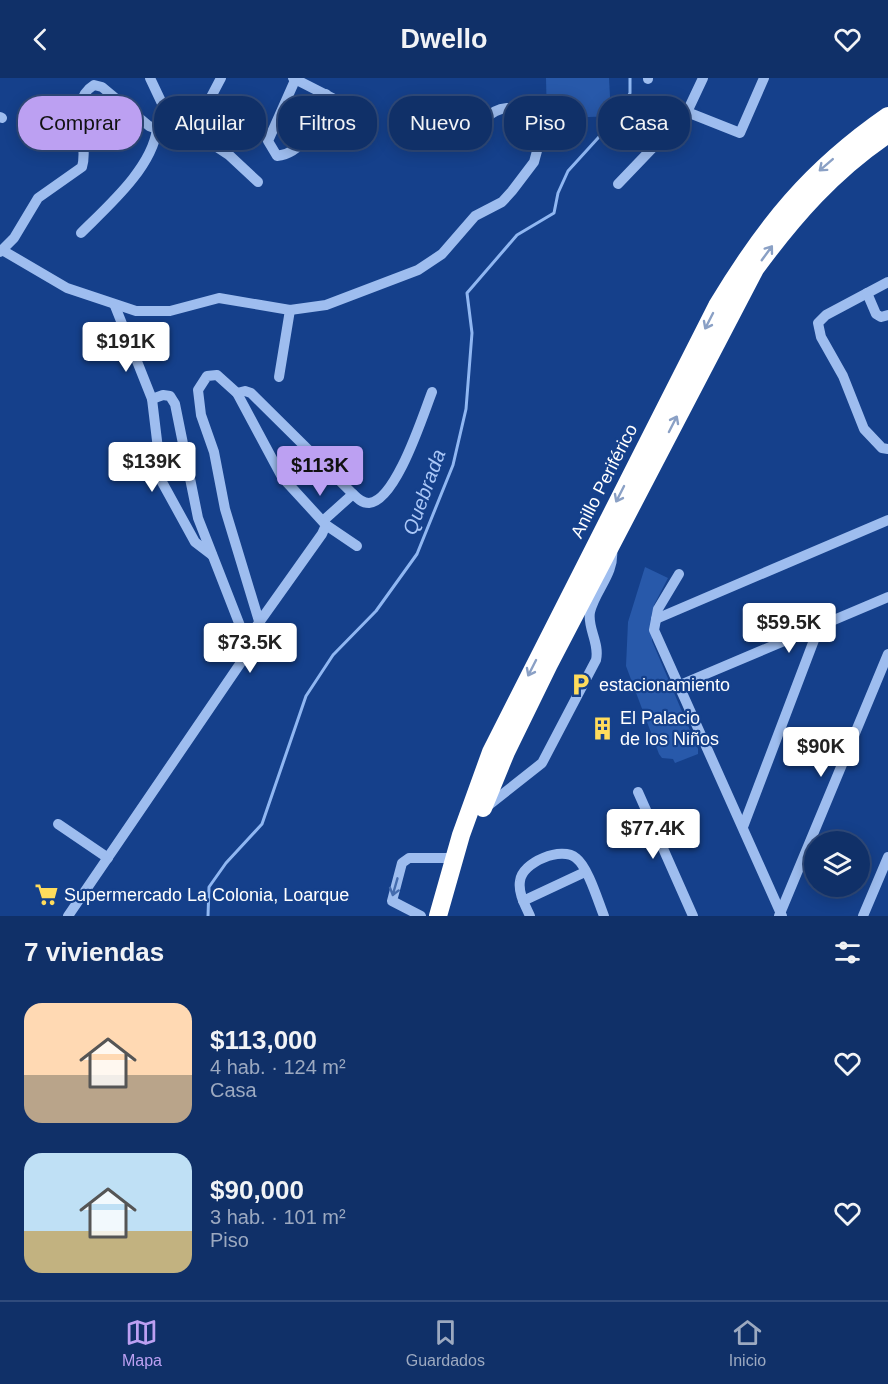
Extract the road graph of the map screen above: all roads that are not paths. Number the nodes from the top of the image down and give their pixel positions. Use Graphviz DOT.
graph roads {
  1 [pos="150,78"];
  2 [pos="220,78"];
  3 [pos="295,78"];
  4 [pos="703,78"];
  5 [pos="764,78"];
  6 [pos="326,94"];
  7 [pos="158,96"];
  8 [pos="211,96"];
  9 [pos="330,96"];
  10 [pos="690,106"];
  11 [pos="690,113"];
  12 [pos="492,114"];
  13 [pos="888,116"];
  14 [pos="154,128"];
  15 [pos="888,134"];
  16 [pos="154,140"];
  17 [pos="221,150"];
  18 [pos="651,150"];
  19 [pos="258,182"];
  20 [pos="618,184"];
  21 [pos="81,233"];
  22 [pos="1,251"];
  23 [pos="888,282"];
  24 [pos="867,293"];
  25 [pos="115,306"];
  26 [pos="290,310"];
  27 [pos="888,315"];
  28 [pos="279,377"];
  29 [pos="432,392"];
  30 [pos="237,393"];
  31 [pos="152,399"];
  32 [pos="888,449"];
  33 [pos="353,494"];
  34 [pos="888,520"];
  35 [pos="325,522"];
  36 [pos="611,544"];
  37 [pos="357,546"];
  38 [pos="213,555"];
  39 [pos="679,574"];
  40 [pos="888,597"];
  41 [pos="656,619"];
  42 [pos="259,621"];
  43 [pos="819,627"];
  44 [pos="246,641"];
  45 [pos="888,654"];
  46 [pos="680,685"];
  47 [pos="638,792"];
  48 [pos="483,810"];
  49 [pos="58,824"];
  50 [pos="743,827"];
  51 [pos="888,857"];
  52 [pos="108,858"];
  53 [pos="455,858"];
  54 [pos="585,872"];
  55 [pos="523,901"];
  56 [pos="781,915"];
  57 [pos="68,916"];
  58 [pos="421,916"];
  59 [pos="438,916"];
  60 [pos="451,916"];
  61 [pos="530,916"];
  62 [pos="604,916"];
  63 [pos="693,916"];
  64 [pos="862,916"];
  1 -- 7 [label="street"];
  2 -- 8 [label="street"];
  3 -- 6 [label="street"];
  3 -- 6 [label="street"];
  4 -- 10 [label="street"];
  5 -- 11 [label="street"];
  6 -- 9 [label="street"];
  12 -- 26 [label="street"];
  13 -- 53 [label="highway, Anillo Periférico, one-way"];
  14 -- 22 [label="street"];
  36 -- 15 [label="highway, Anillo Periférico, one-way"];
  16 -- 21 [label="street"];
  17 -- 19 [label="street"];
  18 -- 20 [label="street"];
  22 -- 25 [label="street"];
  23 -- 24 [label="street"];
  24 -- 27 [label="street"];
  24 -- 32 [label="street"];
  25 -- 26 [label="street"];
  25 -- 31 [label="street"];
  26 -- 28 [label="street"];
  29 -- 33 [label="street"];
  30 -- 33 [label="street"];
  30 -- 35 [label="street"];
  30 -- 42 [label="street"];
  31 -- 38 [label="street"];
  31 -- 38 [label="street"];
  33 -- 35 [label="street"];
  34 -- 41 [label="street"];
  35 -- 37 [label="street"];
  35 -- 42 [label="street"];
  36 -- 48 [label="highway, Anillo Periférico"];
  36 -- 48 [label="street"];
  38 -- 44 [label="street"];
  39 -- 41 [label="street"];
  40 -- 43 [label="street"];
  41 -- 46 [label="street"];
  42 -- 44 [label="street"];
  43 -- 46 [label="street"];
  43 -- 50 [label="street"];
  44 -- 52 [label="street"];
  45 -- 56 [label="street"];
  46 -- 50 [label="street"];
  47 -- 63 [label="street"];
  48 -- 60 [label="highway, Anillo Periférico"];
  49 -- 52 [label="street"];
  50 -- 56 [label="street"];
  51 -- 64 [label="street"];
  52 -- 57 [label="street"];
  53 -- 58 [label="street, one-way"];
  53 -- 59 [label="highway, Anillo Periférico"];
  54 -- 55 [label="street"];
  54 -- 55 [label="street"];
  54 -- 62 [label="street"];
  55 -- 61 [label="street"];
}
